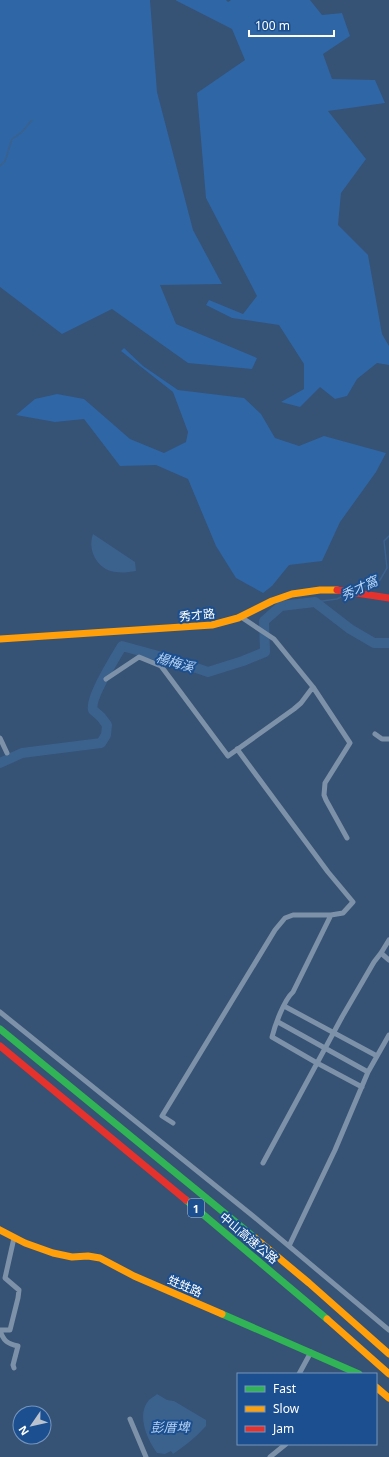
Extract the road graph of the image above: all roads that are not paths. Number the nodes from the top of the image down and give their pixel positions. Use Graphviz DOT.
graph roads {
  1 [pos="389,598"];
  2 [pos="241,617"];
  3 [pos="0,639"];
  4 [pos="106,680"];
  5 [pos="313,687"];
  6 [pos="375,734"];
  7 [pos="389,739"];
  8 [pos="1,741"];
  9 [pos="237,749"];
  10 [pos="7,753"];
  11 [pos="348,838"];
  12 [pos="331,915"];
  13 [pos="389,940"];
  14 [pos="381,953"];
  15 [pos="389,960"];
  16 [pos="284,1006"];
  17 [pos="0,1012"];
  18 [pos="278,1022"];
  19 [pos="0,1029"];
  20 [pos="334,1033"];
  21 [pos="389,1036"];
  22 [pos="0,1046"];
  23 [pos="325,1049"];
  24 [pos="377,1056"];
  25 [pos="317,1063"];
  26 [pos="368,1072"];
  27 [pos="362,1087"];
  28 [pos="173,1123"];
  29 [pos="263,1163"];
  30 [pos="0,1230"];
  31 [pos="14,1238"];
  32 [pos="288,1246"];
  33 [pos="389,1330"];
  34 [pos="311,1352"];
  35 [pos="389,1354"];
  36 [pos="14,1368"];
  37 [pos="300,1373"];
  38 [pos="357,1373"];
  39 [pos="389,1374"];
  40 [pos="377,1388"];
  41 [pos="389,1398"];
  42 [pos="130,1419"];
  43 [pos="285,1445"];
  44 [pos="146,1457"];
  45 [pos="270,1457"];
  1 -- 2 [label="main road, 秀才路"];
  2 -- 3 [label="main road, 秀才路"];
  2 -- 5 [label="street"];
  4 -- 9 [label="street"];
  5 -- 9 [label="street"];
  5 -- 11 [label="street"];
  6 -- 7 [label="street"];
  8 -- 10 [label="street"];
  9 -- 12 [label="street"];
  12 -- 16 [label="street"];
  12 -- 28 [label="street"];
  13 -- 14 [label="street"];
  14 -- 15 [label="street"];
  14 -- 20 [label="street"];
  16 -- 18 [label="street"];
  16 -- 20 [label="street"];
  17 -- 32 [label="street"];
  18 -- 23 [label="street"];
  18 -- 25 [label="street"];
  19 -- 35 [label="main road, 中山高速公路 / 1"];
  20 -- 23 [label="street"];
  20 -- 24 [label="street"];
  21 -- 24 [label="street"];
  22 -- 39 [label="main road, 中山高速公路 / 1"];
  23 -- 25 [label="street"];
  23 -- 26 [label="street"];
  24 -- 26 [label="street"];
  25 -- 27 [label="street"];
  25 -- 29 [label="street"];
  26 -- 27 [label="street"];
  27 -- 32 [label="street"];
  30 -- 31 [label="main road, 甡甡路"];
  31 -- 34 [label="main road, 甡甡路"];
  31 -- 36 [label="street"];
  32 -- 33 [label="street"];
  34 -- 37 [label="street"];
  34 -- 38 [label="main road, 甡甡路"];
  40 -- 41 [label="main road"];
  42 -- 44 [label="street"];
  43 -- 45 [label="street"];
}
